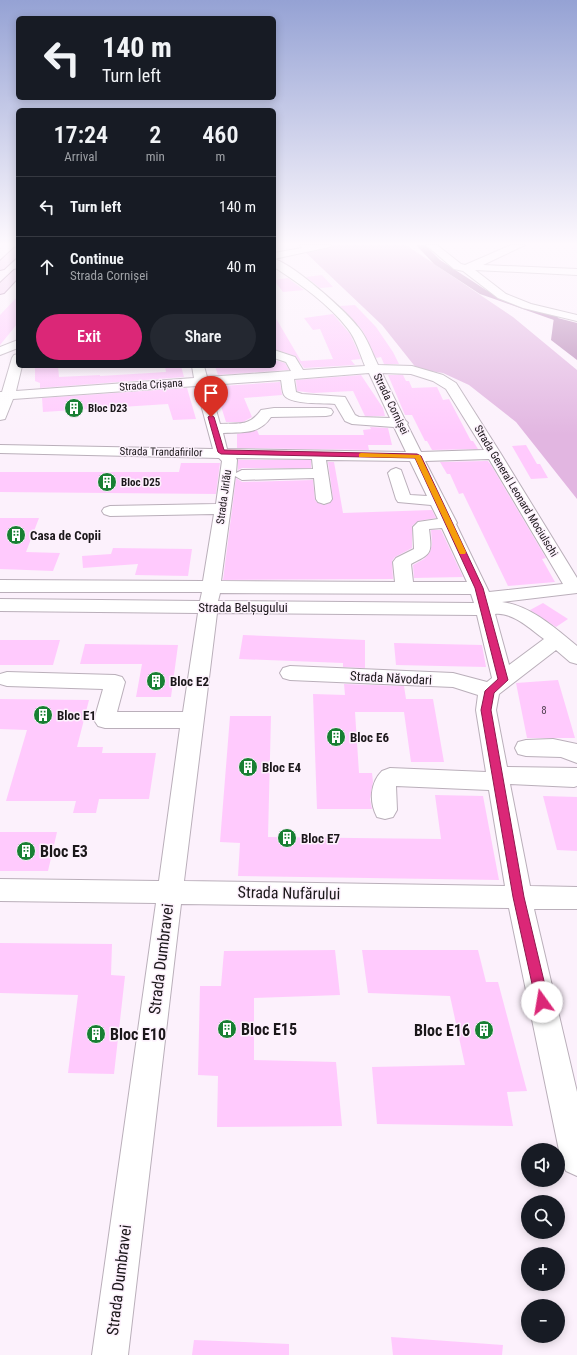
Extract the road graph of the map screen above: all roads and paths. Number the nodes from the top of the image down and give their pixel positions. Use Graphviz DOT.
graph roads {
  1 [pos="334,308"];
  2 [pos="536,308"];
  3 [pos="577,318"];
  4 [pos="16,345"];
  5 [pos="0,351"];
  6 [pos="276,355"];
  7 [pos="16,365"];
  8 [pos="374,369"];
  9 [pos="0,371"];
  10 [pos="14,372"];
  11 [pos="200,373"];
  12 [pos="293,375"];
  13 [pos="4,396"];
  14 [pos="300,398"];
  15 [pos="346,412"];
  16 [pos="0,416"];
  17 [pos="262,418"];
  18 [pos="401,423"];
  19 [pos="214,429"];
  20 [pos="0,449"];
  21 [pos="221,452"];
  22 [pos="318,454"];
  23 [pos="494,454"];
  24 [pos="417,456"];
  25 [pos="321,473"];
  26 [pos="396,473"];
  27 [pos="242,475"];
  28 [pos="324,499"];
  29 [pos="438,501"];
  30 [pos="222,509"];
  31 [pos="110,511"];
  32 [pos="449,523"];
  33 [pos="574,579"];
  34 [pos="0,586"];
  35 [pos="405,588"];
  36 [pos="211,597"];
  37 [pos="482,598"];
  38 [pos="0,605"];
  39 [pos="556,640"];
  40 [pos="577,657"];
  41 [pos="290,673"];
  42 [pos="7,680"];
  43 [pos="496,686"];
  44 [pos="192,720"];
  45 [pos="526,748"];
  46 [pos="577,755"];
  47 [pos="577,777"];
  48 [pos="498,778"];
  49 [pos="385,810"];
  50 [pos="0,891"];
  51 [pos="170,892"];
  52 [pos="519,897"];
  53 [pos="577,898"];
  54 [pos="572,1108"];
  55 [pos="577,1160"];
  56 [pos="110,1355"];
  1 -- 8 [label="street, Strada Cornișei"];
  2 -- 3 [label="street"];
  4 -- 5 [label="street"];
  6 -- 12 [label="street"];
  7 -- 10 [label="street"];
  8 -- 12 [label="street, Strada Crișana"];
  8 -- 18 [label="street, Strada Cornișei"];
  8 -- 23 [label="street, Strada General Leonard Mociulschi"];
  9 -- 10 [label="street"];
  10 -- 13 [label="street"];
  11 -- 12 [label="street, Strada Crișana"];
  11 -- 13 [label="street, Strada Crișana"];
  11 -- 19 [label="street, Strada Jirlău"];
  12 -- 14 [label="street"];
  13 -- 16 [label="street"];
  14 -- 15 [label="street"];
  14 -- 17 [label="street"];
  15 -- 17 [label="street"];
  15 -- 18 [label="street"];
  17 -- 19 [label="street"];
  18 -- 24 [label="street, Strada Cornișei"];
  19 -- 21 [label="street, Strada Jirlău"];
  20 -- 21 [label="street, Strada Trandafirilor"];
  21 -- 22 [label="street, Strada Trandafirilor"];
  21 -- 30 [label="street, Strada Jirlău"];
  22 -- 24 [label="street, Strada Trandafirilor"];
  22 -- 25 [label="street"];
  23 -- 24 [label="street, Strada Trandafirilor"];
  23 -- 33 [label="street, Strada General Leonard Mociulschi"];
  24 -- 29 [label="street, Strada Cornișei"];
  25 -- 27 [label="street"];
  25 -- 28 [label="street"];
  26 -- 29 [label="street"];
  29 -- 32 [label="street, Strada Cornișei"];
  30 -- 31 [label="street"];
  30 -- 36 [label="street, Strada Jirlău"];
  32 -- 35 [label="street"];
  32 -- 37 [label="street, Strada Cornișei"];
  33 -- 37 [label="street, Strada General Leonard Mociulschi"];
  34 -- 36 [label="street, Strada Belșugului"];
  35 -- 36 [label="street, Strada Belșugului"];
  35 -- 37 [label="street, Strada Belșugului"];
  36 -- 37 [label="street, Strada Belșugului"];
  36 -- 38 [label="street, Strada Belșugului"];
  36 -- 44 [label="street, Strada Dumbravei"];
  37 -- 39 [label="street"];
  37 -- 43 [label="street, Strada Cornișei"];
  39 -- 40 [label="street"];
  39 -- 43 [label="street"];
  41 -- 43 [label="street, Strada Năvodari"];
  42 -- 44 [label="street"];
  43 -- 48 [label="street"];
  44 -- 51 [label="street, Strada Dumbravei"];
  45 -- 46 [label="street"];
  47 -- 48 [label="street"];
  48 -- 49 [label="street"];
  48 -- 52 [label="street"];
  50 -- 51 [label="street, Strada Nufărului"];
  51 -- 52 [label="street, Strada Nufărului"];
  51 -- 56 [label="street, Strada Dumbravei"];
  52 -- 53 [label="street, Strada Nufărului"];
  52 -- 54 [label="street"];
  54 -- 55 [label="street"];
}
